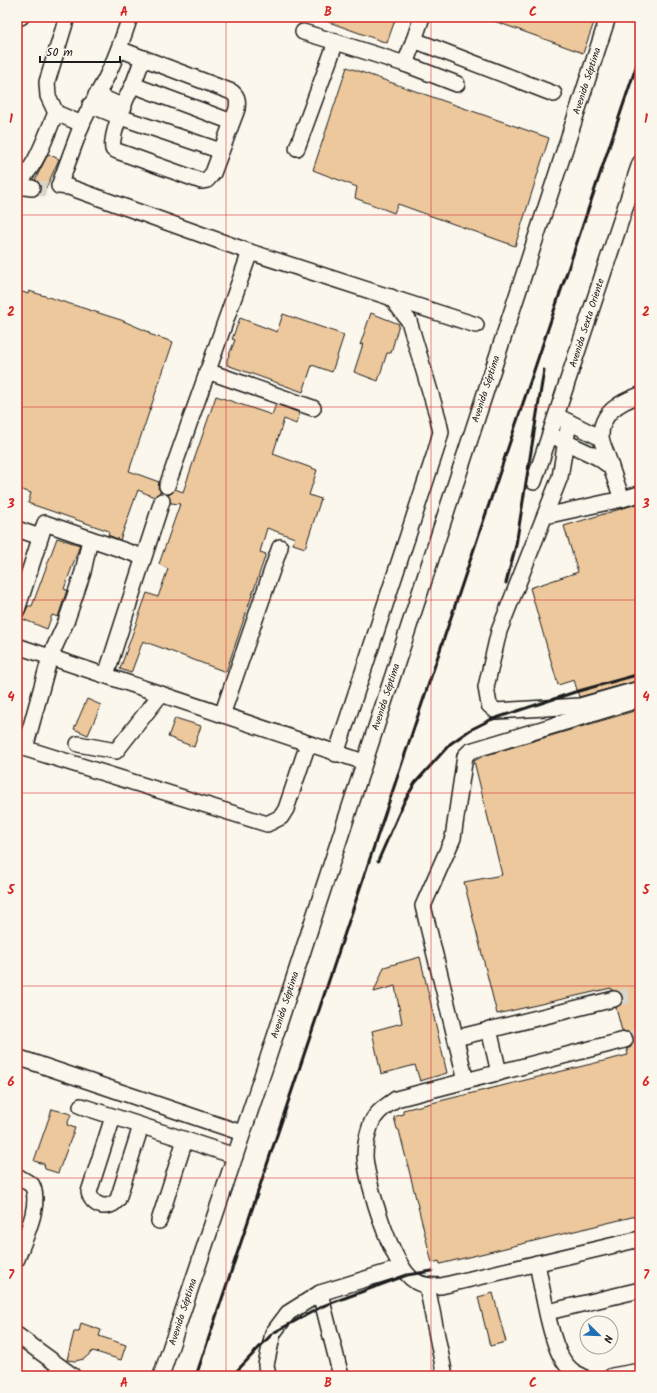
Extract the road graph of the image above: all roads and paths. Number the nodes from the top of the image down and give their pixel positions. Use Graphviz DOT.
graph roads {
  1 [pos="21,17"];
  2 [pos="67,17"];
  3 [pos="130,17"];
  4 [pos="422,17"];
  5 [pos="608,17"];
  6 [pos="17,18"];
  7 [pos="303,32"];
  8 [pos="414,40"];
  9 [pos="336,42"];
  10 [pos="119,49"];
  11 [pos="143,58"];
  12 [pos="405,64"];
  13 [pos="457,84"];
  14 [pos="133,85"];
  15 [pos="554,94"];
  16 [pos="93,100"];
  17 [pos="122,112"];
  18 [pos="56,113"];
  19 [pos="232,122"];
  20 [pos="82,124"];
  21 [pos="296,148"];
  22 [pos="221,151"];
  23 [pos="640,163"];
  24 [pos="17,182"];
  25 [pos="17,186"];
  26 [pos="46,188"];
  27 [pos="250,252"];
  28 [pos="391,297"];
  29 [pos="476,326"];
  30 [pos="207,370"];
  31 [pos="640,395"];
  32 [pos="313,408"];
  33 [pos="563,419"];
  34 [pos="550,436"];
  35 [pos="601,438"];
  36 [pos="564,441"];
  37 [pos="611,467"];
  38 [pos="534,482"];
  39 [pos="167,486"];
  40 [pos="640,494"];
  41 [pos="622,499"];
  42 [pos="162,501"];
  43 [pos="545,516"];
  44 [pos="17,529"];
  45 [pos="40,537"];
  46 [pos="90,539"];
  47 [pos="280,547"];
  48 [pos="143,557"];
  49 [pos="17,610"];
  50 [pos="17,646"];
  51 [pos="50,657"];
  52 [pos="106,675"];
  53 [pos="640,689"];
  54 [pos="161,694"];
  55 [pos="631,702"];
  56 [pos="222,715"];
  57 [pos="78,744"];
  58 [pos="308,744"];
  59 [pos="21,747"];
  60 [pos="336,754"];
  61 [pos="364,762"];
  62 [pos="614,999"];
  63 [pos="489,1029"];
  64 [pos="456,1038"];
  65 [pos="625,1040"];
  66 [pos="17,1057"];
  67 [pos="499,1073"];
  68 [pos="466,1081"];
  69 [pos="81,1106"];
  70 [pos="113,1117"];
  71 [pos="141,1126"];
  72 [pos="242,1133"];
  73 [pos="185,1140"];
  74 [pos="235,1156"];
  75 [pos="17,1176"];
  76 [pos="159,1221"];
  77 [pos="640,1239"];
  78 [pos="17,1259"];
  79 [pos="537,1263"];
  80 [pos="401,1268"];
  81 [pos="427,1286"];
  82 [pos="640,1290"];
  83 [pos="320,1293"];
  84 [pos="548,1312"];
  85 [pos="17,1335"];
  86 [pos="640,1371"];
  87 [pos="73,1376"];
  88 [pos="161,1376"];
  89 [pos="268,1376"];
  90 [pos="340,1376"];
  91 [pos="445,1376"];
  92 [pos="582,1376"];
  93 [pos="612,1376"];
  1 -- 6 [label="street"];
  2 -- 18 [label="street"];
  3 -- 10 [label="street"];
  4 -- 8 [label="street"];
  5 -- 61 [label="street, Avenida Séptima"];
  7 -- 9 [label="street"];
  8 -- 12 [label="street"];
  8 -- 15 [label="street"];
  9 -- 12 [label="street"];
  9 -- 21 [label="street"];
  10 -- 11 [label="street"];
  10 -- 16 [label="street"];
  11 -- 14 [label="street"];
  11 -- 19 [label="street"];
  12 -- 13 [label="street"];
  14 -- 17 [label="street"];
  14 -- 19 [label="street"];
  16 -- 17 [label="street"];
  16 -- 20 [label="street"];
  17 -- 22 [label="street"];
  17 -- 22 [label="street"];
  18 -- 20 [label="street"];
  18 -- 24 [label="street"];
  19 -- 22 [label="street"];
  20 -- 26 [label="street"];
  23 -- 33 [label="street, Avenida Sexta Oriente"];
  25 -- 26 [label="street"];
  26 -- 27 [label="street"];
  27 -- 28 [label="street"];
  27 -- 30 [label="street"];
  28 -- 29 [label="street"];
  28 -- 60 [label="street"];
  30 -- 32 [label="street"];
  30 -- 39 [label="street"];
  31 -- 35 [label="street"];
  33 -- 34 [label="street, Avenida Sexta Oriente"];
  33 -- 35 [label="street"];
  33 -- 36 [label="street"];
  34 -- 36 [label="street"];
  34 -- 38 [label="street, Avenida Sexta Oriente"];
  35 -- 37 [label="street"];
  36 -- 37 [label="street"];
  36 -- 43 [label="street"];
  37 -- 41 [label="street"];
  40 -- 41 [label="street"];
  41 -- 43 [label="street"];
  42 -- 48 [label="street"];
  43 -- 53 [label="street"];
  44 -- 45 [label="street"];
  45 -- 46 [label="street"];
  45 -- 49 [label="street"];
  46 -- 48 [label="street"];
  46 -- 51 [label="street"];
  47 -- 56 [label="street"];
  48 -- 52 [label="street"];
  50 -- 51 [label="street"];
  51 -- 52 [label="street"];
  51 -- 59 [label="street"];
  52 -- 54 [label="street"];
  54 -- 56 [label="street"];
  54 -- 57 [label="street"];
  55 -- 64 [label="street"];
  56 -- 58 [label="street"];
  58 -- 59 [label="street"];
  58 -- 60 [label="street"];
  60 -- 61 [label="street"];
  61 -- 72 [label="street, Avenida Séptima"];
  62 -- 63 [label="street"];
  63 -- 64 [label="street"];
  63 -- 67 [label="street"];
  64 -- 68 [label="street"];
  65 -- 67 [label="street"];
  66 -- 72 [label="street"];
  67 -- 68 [label="street"];
  68 -- 80 [label="street"];
  69 -- 70 [label="street"];
  70 -- 71 [label="street"];
  70 -- 71 [label="street"];
  71 -- 73 [label="street"];
  72 -- 74 [label="street, Avenida Séptima"];
  73 -- 74 [label="street"];
  73 -- 76 [label="street"];
  74 -- 88 [label="street, Avenida Séptima"];
  75 -- 78 [label="street"];
  77 -- 79 [label="street"];
  79 -- 81 [label="street"];
  79 -- 84 [label="street"];
  80 -- 81 [label="street"];
  80 -- 83 [label="street"];
  81 -- 91 [label="street"];
  82 -- 84 [label="street"];
  83 -- 89 [label="street"];
  83 -- 90 [label="street"];
  84 -- 92 [label="street"];
  85 -- 87 [label="street"];
  86 -- 93 [label="street"];
}
